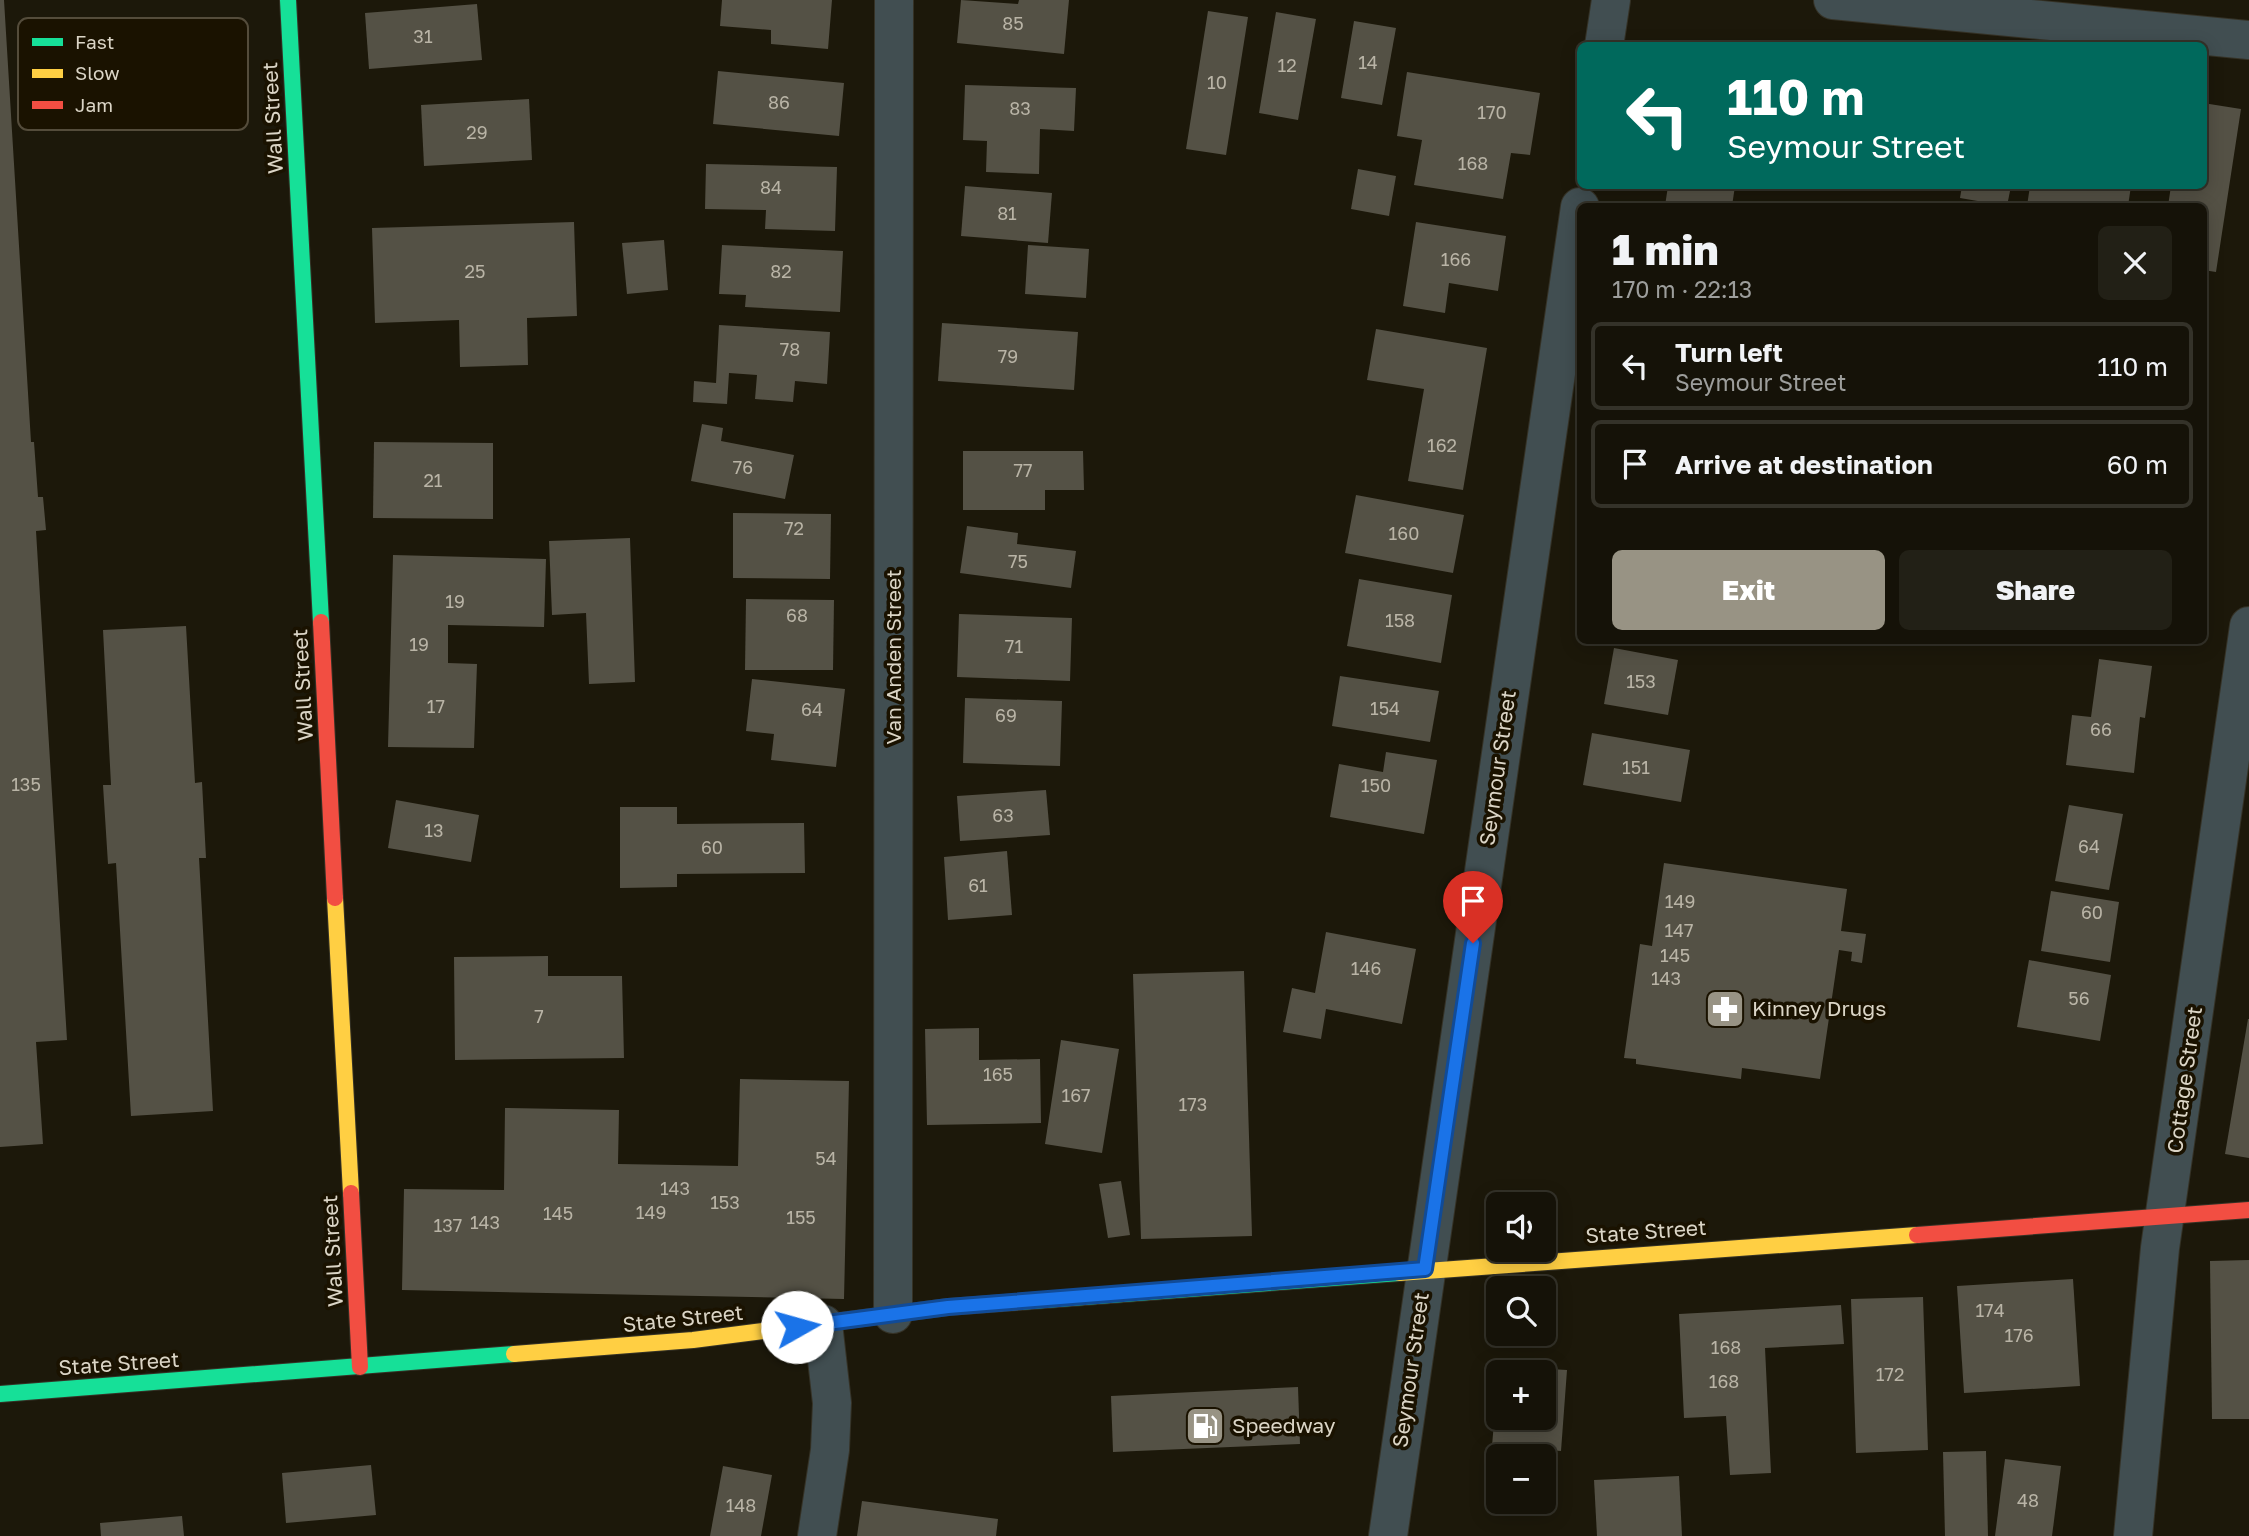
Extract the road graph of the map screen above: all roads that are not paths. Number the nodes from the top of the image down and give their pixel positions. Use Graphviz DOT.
graph roads {
  1 [pos="288,0"];
  2 [pos="894,0"];
  3 [pos="1611,0"];
  4 [pos="1833,0"];
  5 [pos="2249,40"];
  6 [pos="1605,42"];
  7 [pos="1577,228"];
  8 [pos="2249,626"];
  9 [pos="2249,1210"];
  10 [pos="2165,1216"];
  11 [pos="1425,1269"];
  12 [pos="893,1314"];
  13 [pos="824,1324"];
  14 [pos="360,1367"];
  15 [pos="0,1394"];
  16 [pos="817,1536"];
  17 [pos="1388,1536"];
  18 [pos="2133,1536"];
  1 -- 14 [label="main road, Wall Street"];
  2 -- 12 [label="street, Van Anden Street"];
  3 -- 6 [label="street"];
  4 -- 5 [label="street"];
  7 -- 11 [label="street, Seymour Street"];
  8 -- 10 [label="street, Cottage Street"];
  9 -- 10 [label="main road, State Street"];
  10 -- 11 [label="main road, State Street"];
  10 -- 18 [label="street, Cottage Street"];
  11 -- 12 [label="main road, State Street"];
  11 -- 17 [label="street, Seymour Street"];
  12 -- 13 [label="main road, State Street"];
  13 -- 14 [label="main road, State Street"];
  13 -- 16 [label="street"];
  14 -- 15 [label="main road, State Street"];
}
